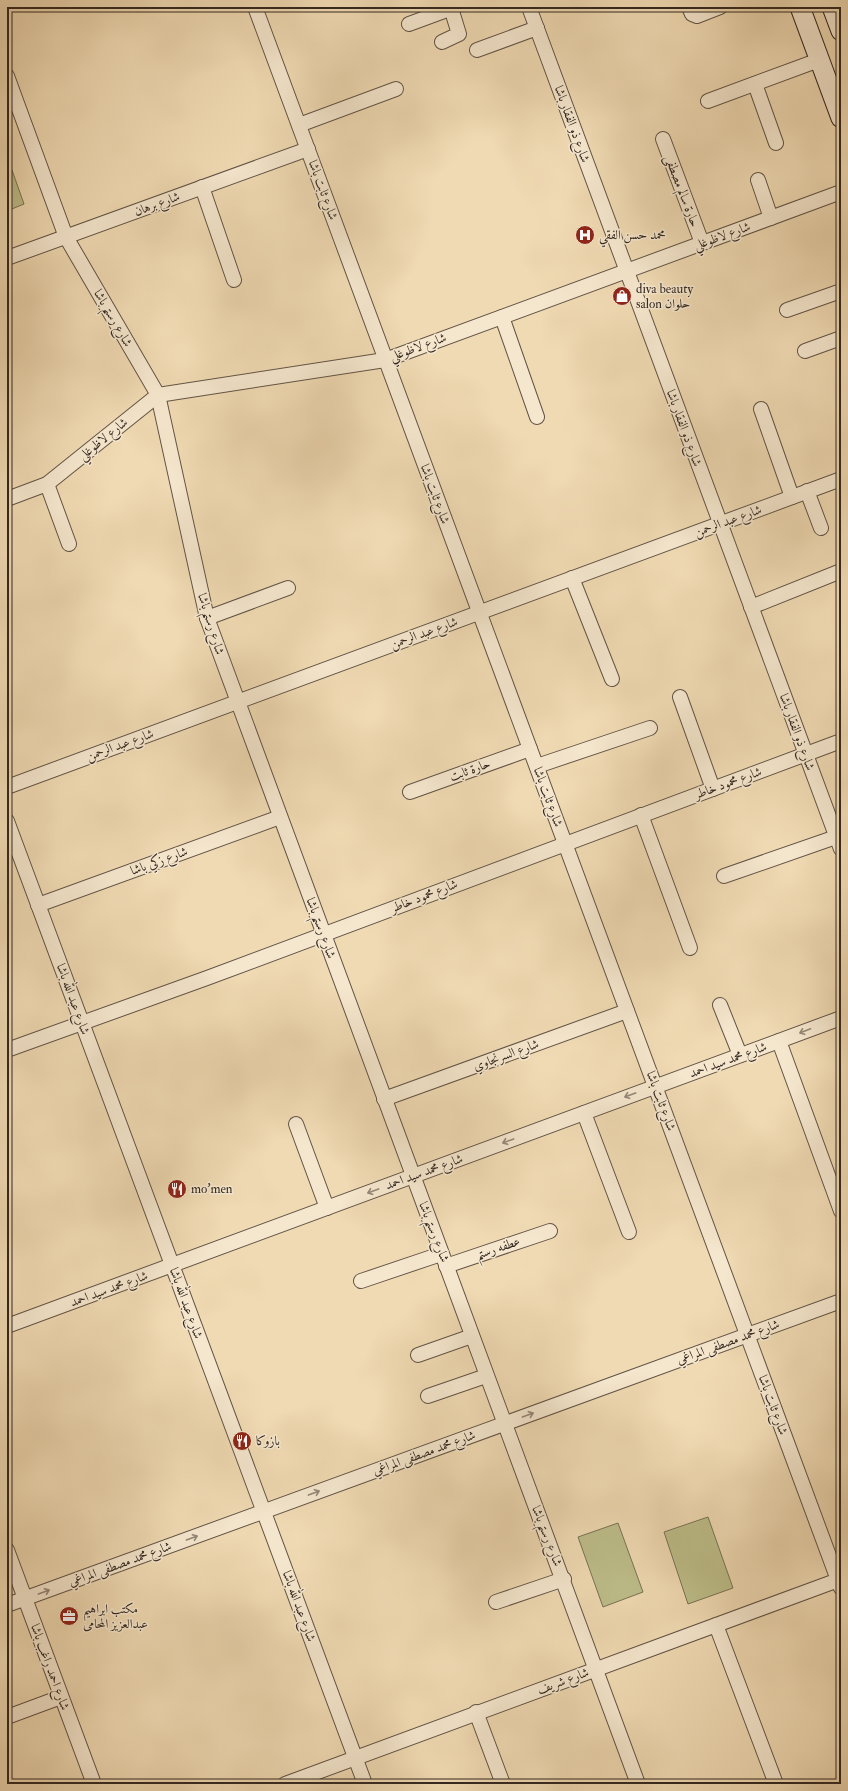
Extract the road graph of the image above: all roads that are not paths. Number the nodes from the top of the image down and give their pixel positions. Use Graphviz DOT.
graph roads {
  1 [pos="255,7"];
  2 [pos="453,7"];
  3 [pos="529,7"];
  4 [pos="720,7"];
  5 [pos="800,7"];
  6 [pos="832,7"];
  7 [pos="694,11"];
  8 [pos="408,24"];
  9 [pos="537,28"];
  10 [pos="841,31"];
  11 [pos="442,42"];
  12 [pos="476,50"];
  13 [pos="819,60"];
  14 [pos="7,76"];
  15 [pos="755,84"];
  16 [pos="396,89"];
  17 [pos="708,102"];
  18 [pos="841,118"];
  19 [pos="299,125"];
  20 [pos="662,139"];
  21 [pos="776,143"];
  22 [pos="308,149"];
  23 [pos="758,180"];
  24 [pos="202,187"];
  25 [pos="841,192"];
  26 [pos="771,218"];
  27 [pos="66,236"];
  28 [pos="702,243"];
  29 [pos="7,258"];
  30 [pos="626,271"];
  31 [pos="234,280"];
  32 [pos="841,291"];
  33 [pos="787,310"];
  34 [pos="502,317"];
  35 [pos="841,338"];
  36 [pos="805,351"];
  37 [pos="385,360"];
  38 [pos="158,395"];
  39 [pos="761,409"];
  40 [pos="537,417"];
  41 [pos="841,479"];
  42 [pos="47,484"];
  43 [pos="807,491"];
  44 [pos="792,497"];
  45 [pos="7,499"];
  46 [pos="720,524"];
  47 [pos="822,528"];
  48 [pos="69,544"];
  49 [pos="841,571"];
  50 [pos="572,578"];
  51 [pos="288,588"];
  52 [pos="751,607"];
  53 [pos="480,612"];
  54 [pos="207,618"];
  55 [pos="612,679"];
  56 [pos="680,697"];
  57 [pos="237,702"];
  58 [pos="650,728"];
  59 [pos="841,741"];
  60 [pos="530,749"];
  61 [pos="806,754"];
  62 [pos="537,766"];
  63 [pos="7,787"];
  64 [pos="713,789"];
  65 [pos="410,792"];
  66 [pos="641,815"];
  67 [pos="280,817"];
  68 [pos="7,821"];
  69 [pos="565,843"];
  70 [pos="839,843"];
  71 [pos="724,876"];
  72 [pos="38,904"];
  73 [pos="323,934"];
  74 [pos="690,948"];
  75 [pos="720,1005"];
  76 [pos="627,1011"];
  77 [pos="841,1018"];
  78 [pos="82,1022"];
  79 [pos="779,1041"];
  80 [pos="7,1050"];
  81 [pos="740,1055"];
  82 [pos="655,1086"];
  83 [pos="384,1099"];
  84 [pos="584,1112"];
  85 [pos="296,1124"];
  86 [pos="413,1176"];
  87 [pos="327,1208"];
  88 [pos="841,1211"];
  89 [pos="550,1231"];
  90 [pos="629,1232"];
  91 [pos="444,1260"];
  92 [pos="172,1265"];
  93 [pos="361,1281"];
  94 [pos="841,1301"];
  95 [pos="7,1326"];
  96 [pos="747,1335"];
  97 [pos="472,1336"];
  98 [pos="418,1355"];
  99 [pos="486,1376"];
  100 [pos="428,1396"];
  101 [pos="504,1424"];
  102 [pos="264,1512"];
  103 [pos="7,1550"];
  104 [pos="564,1579"];
  105 [pos="840,1582"];
  106 [pos="25,1599"];
  107 [pos="496,1602"];
  108 [pos="7,1605"];
  109 [pos="716,1625"];
  110 [pos="596,1668"];
  111 [pos="61,1697"];
  112 [pos="476,1712"];
  113 [pos="7,1717"];
  114 [pos="355,1758"];
  115 [pos="94,1784"];
  116 [pos="285,1784"];
  117 [pos="365,1784"];
  118 [pos="503,1784"];
  119 [pos="638,1784"];
  120 [pos="776,1784"];
  1 -- 19 [label="street, شارع ثابت باشا"];
  2 -- 8 [label="street"];
  2 -- 11 [label="street"];
  3 -- 9 [label="street, شارع ذو الفقار باشا"];
  4 -- 7 [label="street"];
  5 -- 13 [label="street"];
  6 -- 10 [label="street"];
  9 -- 12 [label="street"];
  9 -- 30 [label="street, شارع ذو الفقار باشا"];
  13 -- 15 [label="street"];
  13 -- 18 [label="street"];
  14 -- 27 [label="street, شارع رستم باشا"];
  15 -- 17 [label="street"];
  15 -- 21 [label="street"];
  16 -- 19 [label="street"];
  19 -- 22 [label="street, شارع ثابت باشا"];
  20 -- 28 [label="street, حارة سالم مصطفى"];
  22 -- 24 [label="street, شارع برهان"];
  22 -- 37 [label="street, شارع ثابت باشا"];
  23 -- 26 [label="street"];
  24 -- 27 [label="street, شارع برهان"];
  24 -- 31 [label="street"];
  25 -- 26 [label="street, شارع لاظوغلي"];
  26 -- 28 [label="street, شارع لاظوغلي"];
  27 -- 29 [label="street, شارع برهان"];
  27 -- 38 [label="street, شارع رستم باشا"];
  28 -- 30 [label="street, شارع لاظوغلي"];
  30 -- 34 [label="street, شارع لاظوغلي"];
  30 -- 46 [label="street, شارع ذو الفقار باشا"];
  32 -- 33 [label="street"];
  34 -- 37 [label="street, شارع لاظوغلي"];
  34 -- 40 [label="street"];
  35 -- 36 [label="street"];
  37 -- 38 [label="street, شارع لاظوغلي"];
  37 -- 53 [label="street, شارع ثابت باشا"];
  38 -- 42 [label="street, شارع لاظوغلي"];
  38 -- 54 [label="street, شارع رستم باشا"];
  39 -- 44 [label="street"];
  41 -- 43 [label="street, شارع عبد الرحمن"];
  42 -- 45 [label="street, شارع لاظوغلي"];
  42 -- 48 [label="street"];
  43 -- 44 [label="street, شارع عبد الرحمن"];
  43 -- 47 [label="street"];
  44 -- 46 [label="street, شارع عبد الرحمن"];
  46 -- 50 [label="street, شارع عبد الرحمن"];
  46 -- 52 [label="street, شارع ذو الفقار باشا"];
  49 -- 52 [label="street"];
  50 -- 53 [label="street, شارع عبد الرحمن"];
  50 -- 55 [label="street"];
  51 -- 54 [label="street"];
  52 -- 61 [label="street, شارع ذو الفقار باشا"];
  53 -- 57 [label="street, شارع عبد الرحمن"];
  53 -- 60 [label="street, شارع ثابت باشا"];
  54 -- 57 [label="street, شارع رستم باشا"];
  56 -- 64 [label="street"];
  57 -- 63 [label="street, شارع عبد الرحمن"];
  57 -- 67 [label="street, شارع رستم باشا"];
  58 -- 62 [label="street"];
  59 -- 61 [label="street, شارع محمود خاطر"];
  60 -- 62 [label="street, شارع ثابت باشا"];
  60 -- 65 [label="street, حارة ثابت"];
  61 -- 64 [label="street, شارع محمود خاطر"];
  61 -- 70 [label="street, شارع ذو الفقار باشا"];
  62 -- 69 [label="street, شارع ثابت باشا"];
  64 -- 66 [label="street, شارع محمود خاطر"];
  66 -- 69 [label="street, شارع محمود خاطر"];
  66 -- 74 [label="street"];
  67 -- 72 [label="street, شارع زكي باشا"];
  67 -- 73 [label="street, شارع رستم باشا"];
  68 -- 72 [label="street, شارع عبد الله باشا"];
  69 -- 73 [label="street, شارع محمود خاطر"];
  69 -- 76 [label="street, شارع ثابت باشا"];
  70 -- 71 [label="street"];
  72 -- 78 [label="street, شارع عبد الله باشا"];
  73 -- 78 [label="street, شارع محمود خاطر"];
  73 -- 83 [label="street, شارع رستم باشا"];
  75 -- 81 [label="street"];
  76 -- 82 [label="street, شارع ثابت باشا"];
  76 -- 83 [label="street, شارع السرنجاوي"];
  77 -- 79 [label="street, شارع محمد سيد احمد, one-way"];
  78 -- 80 [label="street, شارع محمود خاطر"];
  78 -- 92 [label="street, شارع عبد الله باشا"];
  79 -- 81 [label="street, شارع محمد سيد احمد"];
  79 -- 88 [label="street"];
  81 -- 82 [label="street, شارع محمد سيد احمد"];
  82 -- 84 [label="street, شارع محمد سيد احمد, one-way"];
  82 -- 96 [label="street, شارع ثابت باشا"];
  83 -- 86 [label="street, شارع رستم باشا"];
  84 -- 86 [label="street, شارع محمد سيد احمد, one-way"];
  84 -- 90 [label="street"];
  85 -- 87 [label="street"];
  86 -- 87 [label="street, شارع محمد سيد احمد, one-way"];
  86 -- 91 [label="street, شارع رستم باشا"];
  87 -- 92 [label="street, شارع محمد سيد احمد"];
  89 -- 91 [label="street, عطفه رستم"];
  91 -- 93 [label="street, عطفه رستم"];
  91 -- 97 [label="street, شارع رستم باشا"];
  92 -- 95 [label="street, شارع محمد سيد احمد"];
  92 -- 102 [label="street, شارع عبد الله باشا"];
  94 -- 96 [label="street, شارع محمد مصطفى المراغي"];
  101 -- 96 [label="street, شارع محمد مصطفى المراغي, one-way"];
  96 -- 105 [label="street, شارع ثابت باشا"];
  97 -- 98 [label="street"];
  97 -- 99 [label="street, شارع رستم باشا"];
  99 -- 100 [label="street"];
  99 -- 101 [label="street, شارع رستم باشا"];
  102 -- 101 [label="street, شارع محمد مصطفى المراغي, one-way"];
  101 -- 104 [label="street, شارع رستم باشا"];
  106 -- 102 [label="street, شارع محمد مصطفى المراغي, one-way"];
  102 -- 114 [label="street, شارع عبد الله باشا"];
  103 -- 106 [label="street, شارع احمد راغب باشا"];
  104 -- 107 [label="street"];
  104 -- 110 [label="street, شارع رستم باشا"];
  105 -- 109 [label="street, شارع شريف"];
  106 -- 108 [label="street, شارع محمد مصطفى المراغي"];
  106 -- 111 [label="street, شارع احمد راغب باشا"];
  109 -- 110 [label="street, شارع شريف"];
  109 -- 120 [label="street"];
  110 -- 112 [label="street, شارع شريف"];
  110 -- 119 [label="street, شارع رستم باشا"];
  111 -- 113 [label="street"];
  111 -- 115 [label="street, شارع احمد راغب باشا"];
  112 -- 114 [label="street, شارع شريف"];
  112 -- 118 [label="street"];
  114 -- 116 [label="street, شارع شريف"];
  114 -- 117 [label="street, شارع عبد الله باشا"];
}
